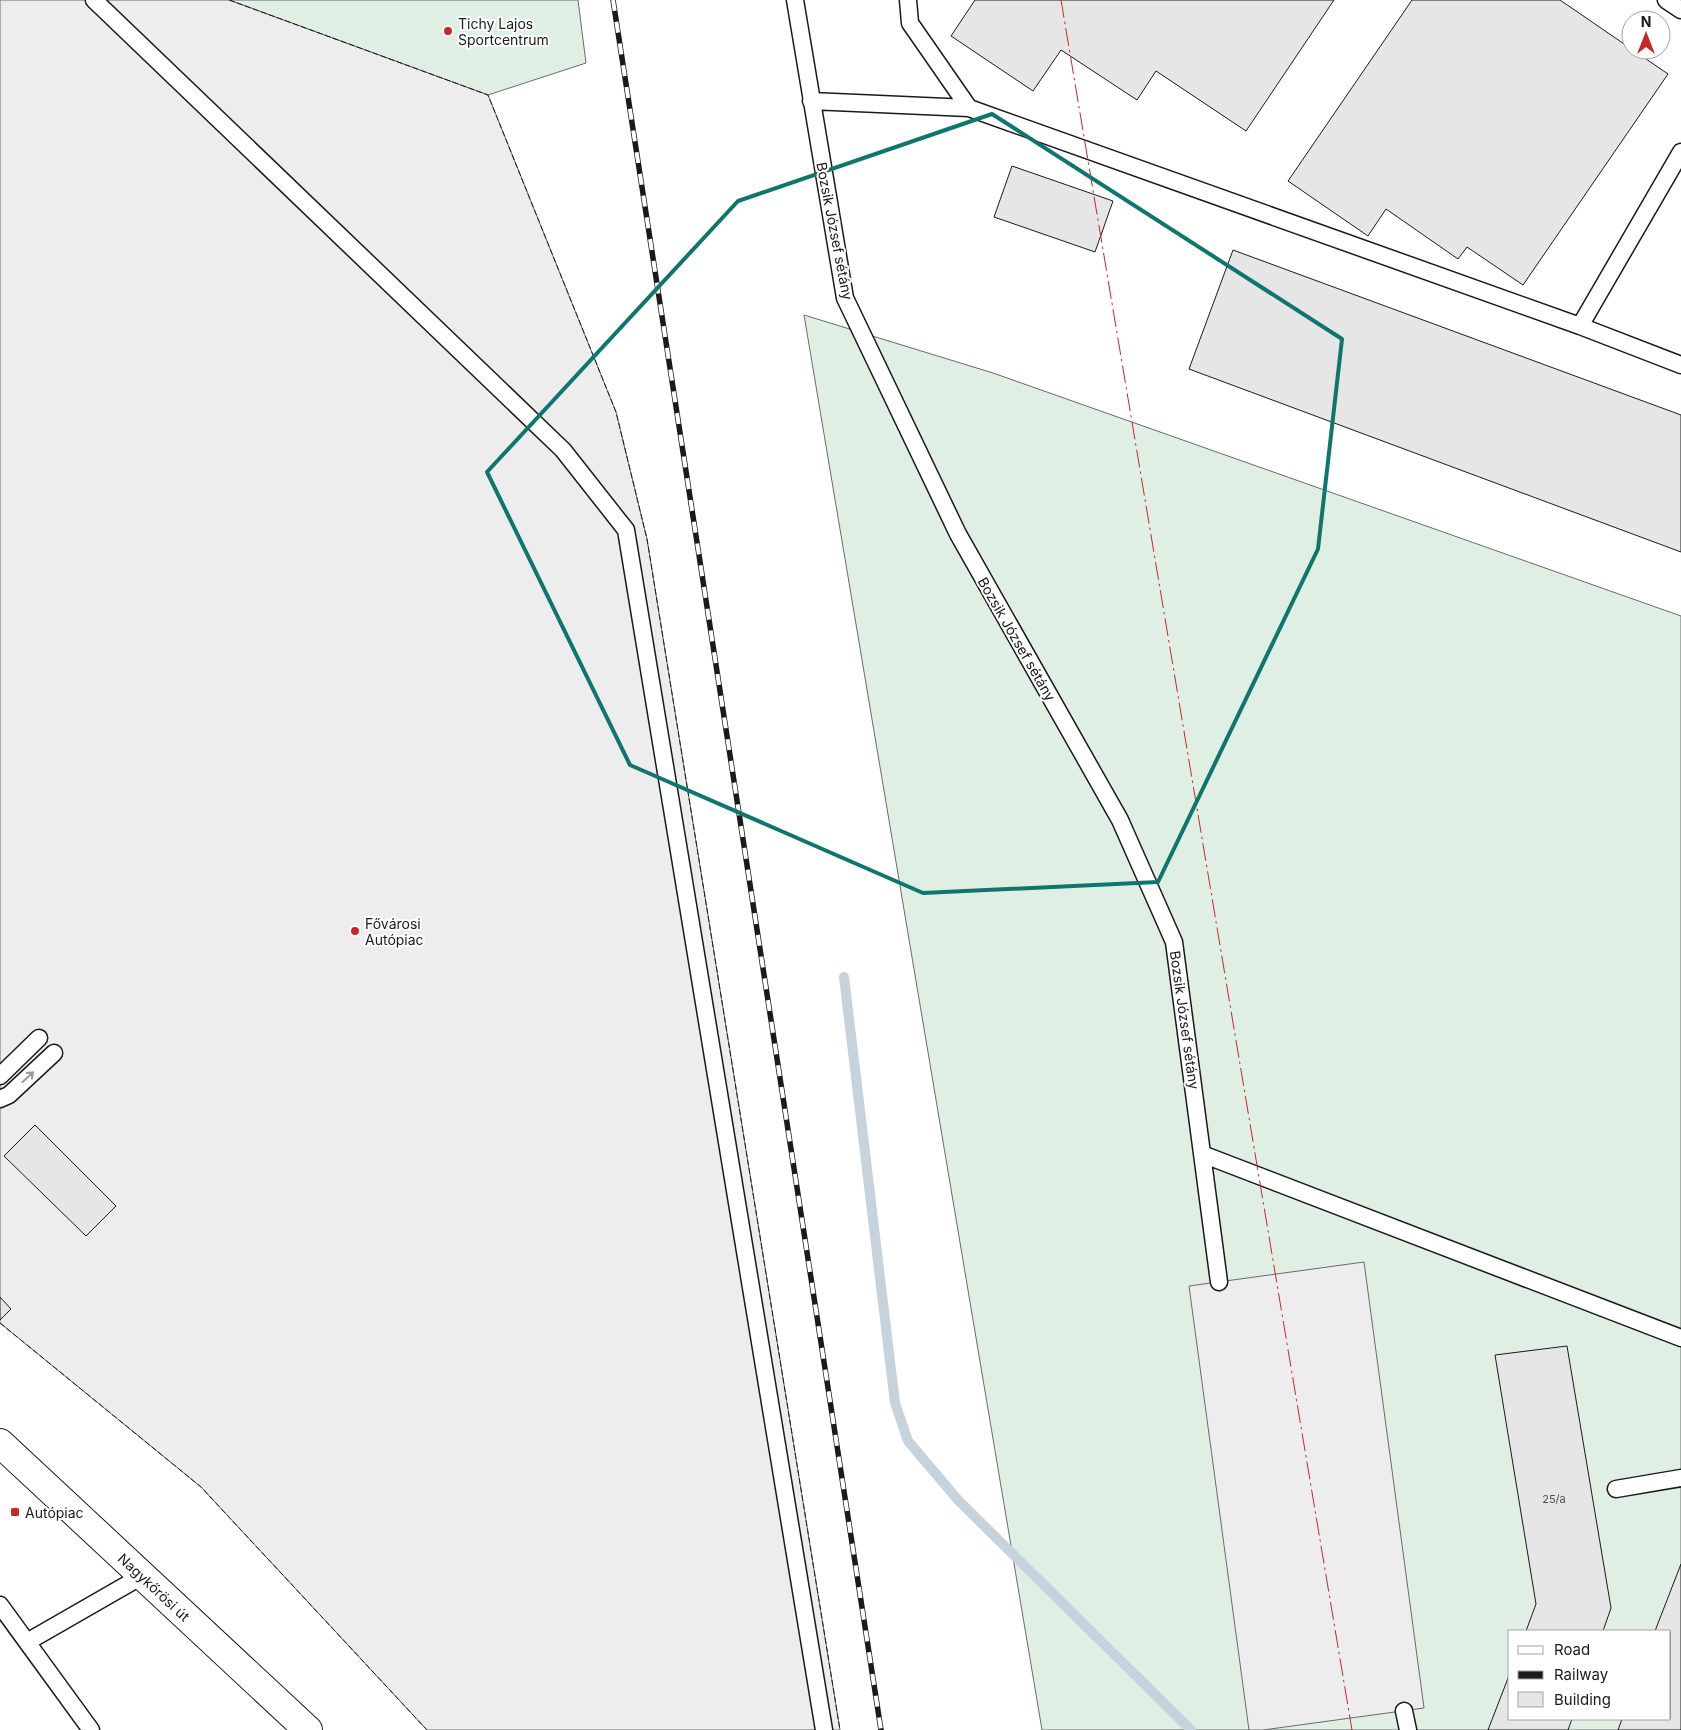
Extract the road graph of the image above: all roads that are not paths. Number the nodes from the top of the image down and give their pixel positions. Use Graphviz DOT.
graph roads {
  1 [pos="94,0"];
  2 [pos="795,0"];
  3 [pos="908,0"];
  4 [pos="1666,0"];
  5 [pos="1681,10"];
  6 [pos="811,101"];
  7 [pos="969,108"];
  8 [pos="1681,152"];
  9 [pos="1580,326"];
  10 [pos="1681,365"];
  11 [pos="39,1038"];
  12 [pos="54,1053"];
  13 [pos="0,1076"];
  14 [pos="0,1099"];
  15 [pos="1202,1154"];
  16 [pos="1219,1282"];
  17 [pos="1681,1338"];
  18 [pos="0,1443"];
  19 [pos="1681,1478"];
  20 [pos="1616,1488"];
  21 [pos="142,1576"];
  22 [pos="0,1604"];
  23 [pos="27,1642"];
  24 [pos="1404,1711"];
  25 [pos="91,1730"];
  26 [pos="308,1730"];
  27 [pos="824,1730"];
  28 [pos="1408,1730"];
  1 -- 27 [label="lane"];
  2 -- 6 [label="lane, Bozsik József sétány"];
  3 -- 7 [label="lane"];
  4 -- 5 [label="lane"];
  6 -- 7 [label="lane"];
  6 -- 15 [label="lane, Bozsik József sétány"];
  7 -- 9 [label="lane"];
  8 -- 9 [label="lane"];
  9 -- 10 [label="lane"];
  11 -- 13 [label="lane"];
  14 -- 12 [label="lane, one-way"];
  15 -- 16 [label="lane, Bozsik József sétány"];
  15 -- 17 [label="lane"];
  18 -- 21 [label="main road, Nagykőrösi út"];
  19 -- 20 [label="lane"];
  21 -- 23 [label="lane"];
  21 -- 26 [label="main road, Nagykőrösi út"];
  22 -- 23 [label="lane"];
  23 -- 25 [label="lane"];
  24 -- 28 [label="lane"];
}
